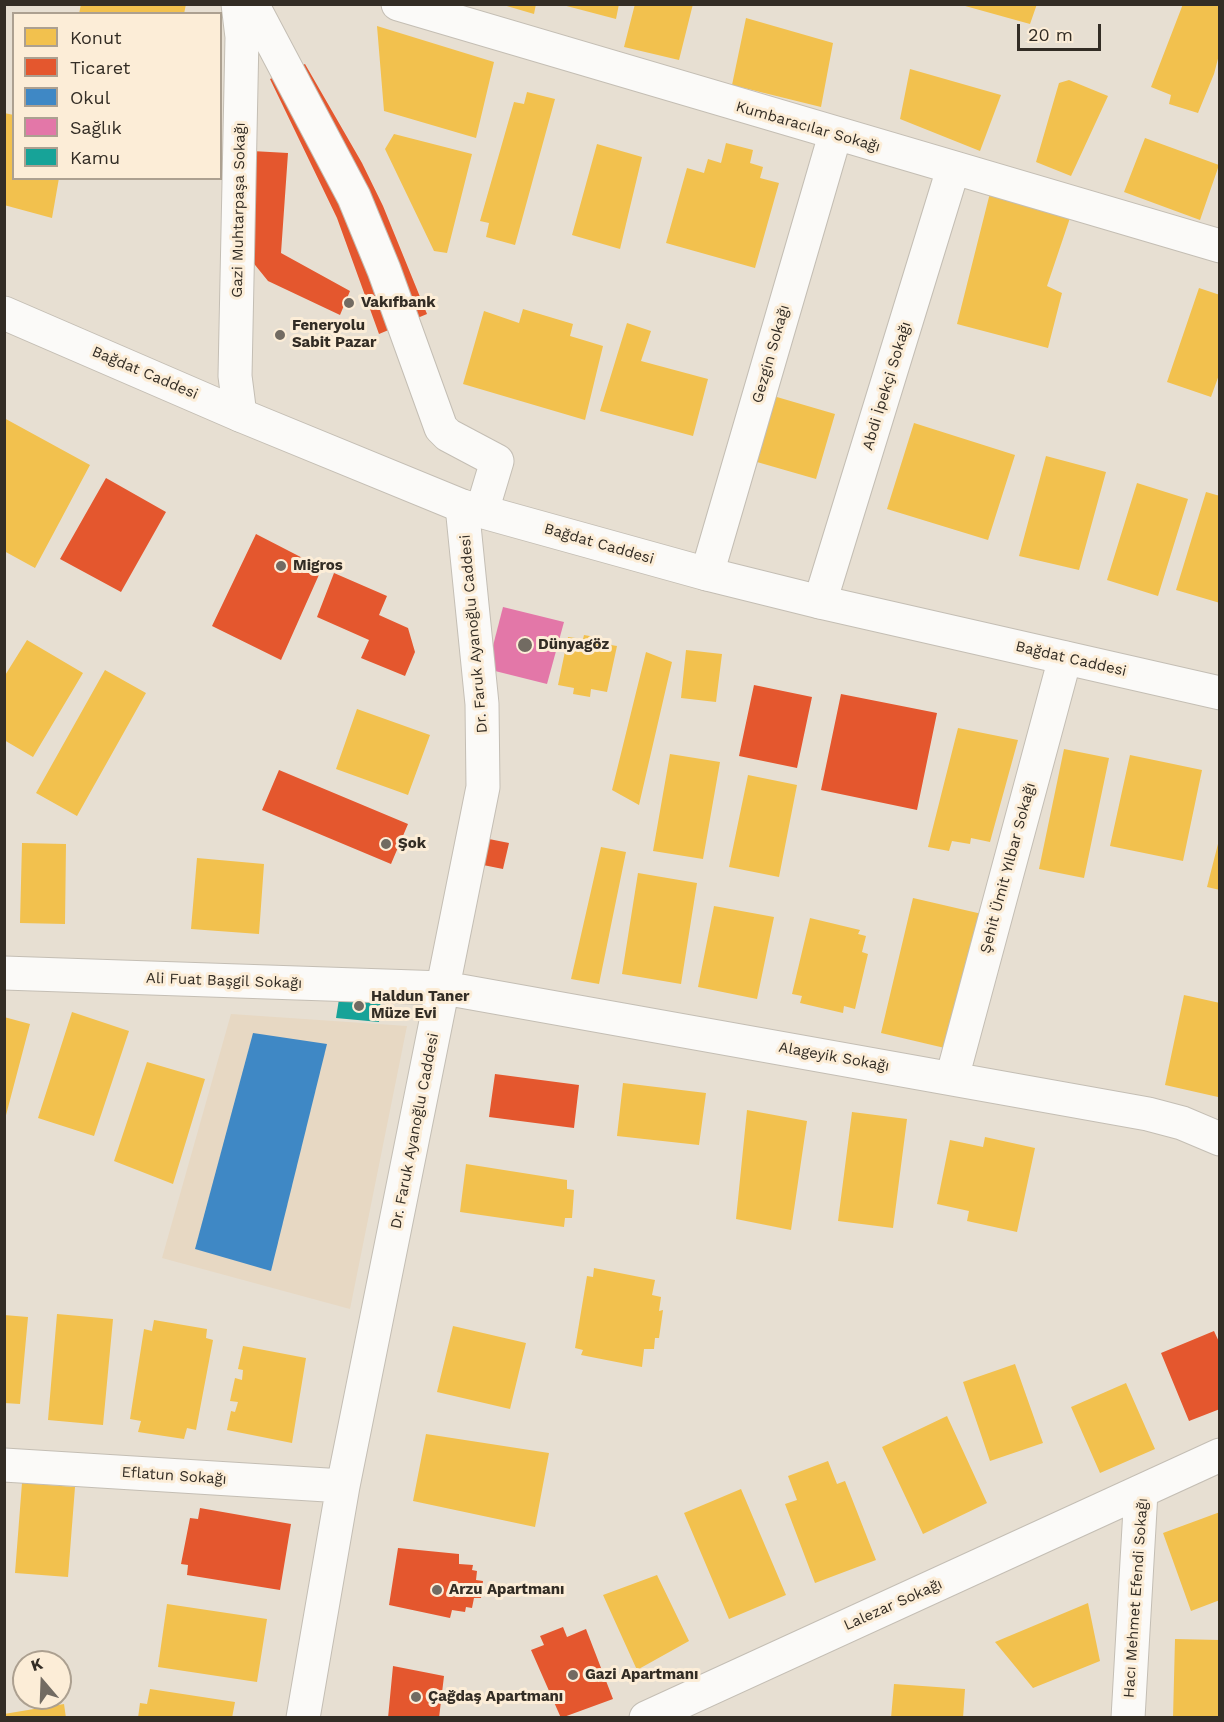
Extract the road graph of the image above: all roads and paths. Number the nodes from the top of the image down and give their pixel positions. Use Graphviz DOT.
graph roads {
  1 [pos="236,4"];
  2 [pos="252,4"];
  3 [pos="398,4"];
  4 [pos="835,135"];
  5 [pos="953,169"];
  6 [pos="1220,246"];
  7 [pos="4,313"];
  8 [pos="232,411"];
  9 [pos="472,508"];
  10 [pos="707,574"];
  11 [pos="820,602"];
  12 [pos="1065,658"];
  13 [pos="1220,693"];
  14 [pos="4,973"];
  15 [pos="444,988"];
  16 [pos="952,1078"];
  17 [pos="1220,1139"];
  18 [pos="1220,1455"];
  19 [pos="4,1465"];
  20 [pos="343,1486"];
  21 [pos="1141,1492"];
  22 [pos="303,1718"];
  23 [pos="646,1718"];
  24 [pos="1128,1718"];
  1 -- 8 [label="street, Gazi Muhtarpaşa Sokağı"];
  2 -- 9 [label="street"];
  3 -- 4 [label="street, Kumbaracılar Sokağı"];
  4 -- 5 [label="street, Kumbaracılar Sokağı"];
  4 -- 10 [label="street, Gezgin Sokağı"];
  5 -- 6 [label="street, Kumbaracılar Sokağı"];
  5 -- 11 [label="street, Abdi İpekçi Sokağı"];
  7 -- 8 [label="street, Bağdat Caddesi"];
  8 -- 9 [label="street, Bağdat Caddesi"];
  9 -- 10 [label="street, Bağdat Caddesi"];
  9 -- 15 [label="street, Dr. Faruk Ayanoğlu Caddesi"];
  10 -- 11 [label="street, Bağdat Caddesi"];
  11 -- 12 [label="street, Bağdat Caddesi"];
  12 -- 13 [label="street, Bağdat Caddesi"];
  12 -- 16 [label="street, Şehit Ümit Yılbar Sokağı"];
  14 -- 15 [label="street, Ali Fuat Başgil Sokağı"];
  15 -- 16 [label="street, Alageyik Sokağı"];
  15 -- 20 [label="street, Dr. Faruk Ayanoğlu Caddesi"];
  16 -- 17 [label="street, Alageyik Sokağı"];
  18 -- 21 [label="street, Hacı Mehmet Efendi Sokağı"];
  19 -- 20 [label="street, Eflatun Sokağı"];
  20 -- 22 [label="street, Dr. Faruk Ayanoğlu Caddesi"];
  21 -- 23 [label="street, Lalezar Sokağı"];
  21 -- 24 [label="street, Hacı Mehmet Efendi Sokağı"];
}
